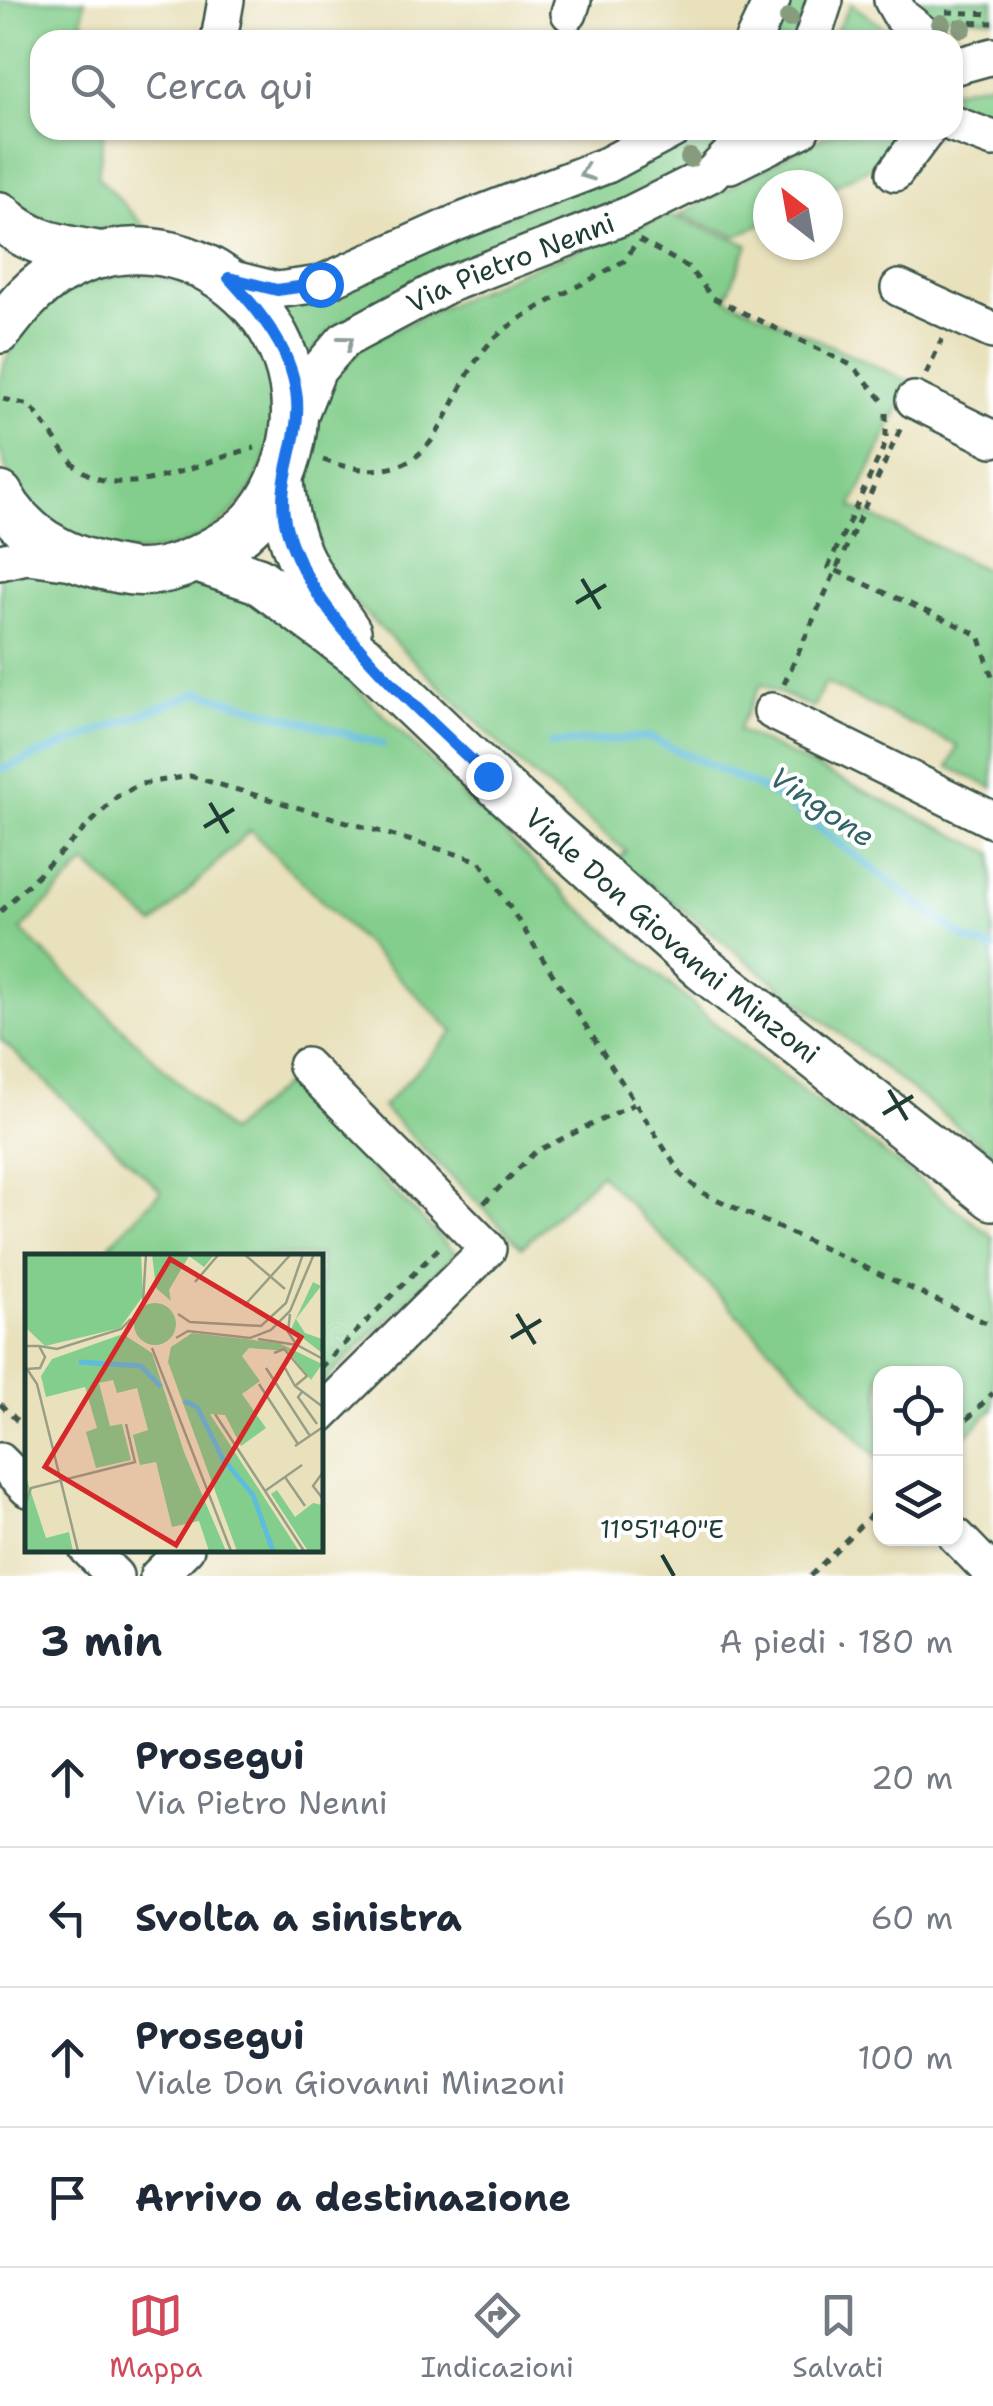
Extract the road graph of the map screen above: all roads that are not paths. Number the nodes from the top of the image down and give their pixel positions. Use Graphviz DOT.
graph roads {
  1 [pos="226,0"];
  2 [pos="772,0"];
  3 [pos="825,0"];
  4 [pos="892,0"];
  5 [pos="932,25"];
  6 [pos="220,30"];
  7 [pos="758,30"];
  8 [pos="815,30"];
  9 [pos="963,50"];
  10 [pos="993,56"];
  11 [pos="963,64"];
  12 [pos="963,128"];
  13 [pos="993,139"];
  14 [pos="653,140"];
  15 [pos="743,140"];
  16 [pos="781,140"];
  17 [pos="920,140"];
  18 [pos="895,173"];
  19 [pos="711,174"];
  20 [pos="0,215"];
  21 [pos="104,255"];
  22 [pos="229,278"];
  23 [pos="899,288"];
  24 [pos="0,330"];
  25 [pos="993,331"];
  26 [pos="914,400"];
  27 [pos="993,439"];
  28 [pos="292,452"];
  29 [pos="0,495"];
  30 [pos="198,560"];
  31 [pos="0,562"];
  32 [pos="79,562"];
  33 [pos="366,658"];
  34 [pos="772,711"];
  35 [pos="993,820"];
  36 [pos="306,1066"];
  37 [pos="993,1197"];
  38 [pos="322,1413"];
  39 [pos="0,1461"];
  40 [pos="25,1486"];
  41 [pos="963,1543"];
  42 [pos="91,1551"];
  43 [pos="183,1551"];
  44 [pos="993,1574"];
  45 [pos="115,1576"];
  46 [pos="158,1576"];
  1 -- 6 [label="street"];
  2 -- 7 [label="street"];
  3 -- 8 [label="street"];
  4 -- 5 [label="street"];
  9 -- 10 [label="street"];
  10 -- 11 [label="street"];
  12 -- 13 [label="street"];
  14 -- 22 [label="street, Via Pietro Nenni, one-way"];
  15 -- 19 [label="street, Via Pietro Nenni"];
  16 -- 19 [label="street"];
  17 -- 18 [label="street"];
  28 -- 19 [label="street, Via Pietro Nenni, one-way"];
  20 -- 21 [label="main road"];
  21 -- 22 [label="main road"];
  21 -- 24 [label="main road"];
  22 -- 28 [label="main road, Viale Don Giovanni Minzoni"];
  23 -- 25 [label="street"];
  26 -- 27 [label="street"];
  28 -- 30 [label="main road"];
  28 -- 33 [label="main road, Viale Don Giovanni Minzoni"];
  29 -- 32 [label="main road"];
  30 -- 32 [label="main road"];
  30 -- 33 [label="main road, Viale Don Giovanni Minzoni"];
  31 -- 32 [label="street"];
  33 -- 37 [label="main road, Viale Don Giovanni Minzoni"];
  34 -- 35 [label="street"];
  36 -- 38 [label="street"];
  39 -- 40 [label="street"];
  41 -- 44 [label="street"];
  42 -- 45 [label="street"];
  43 -- 46 [label="street"];
}
